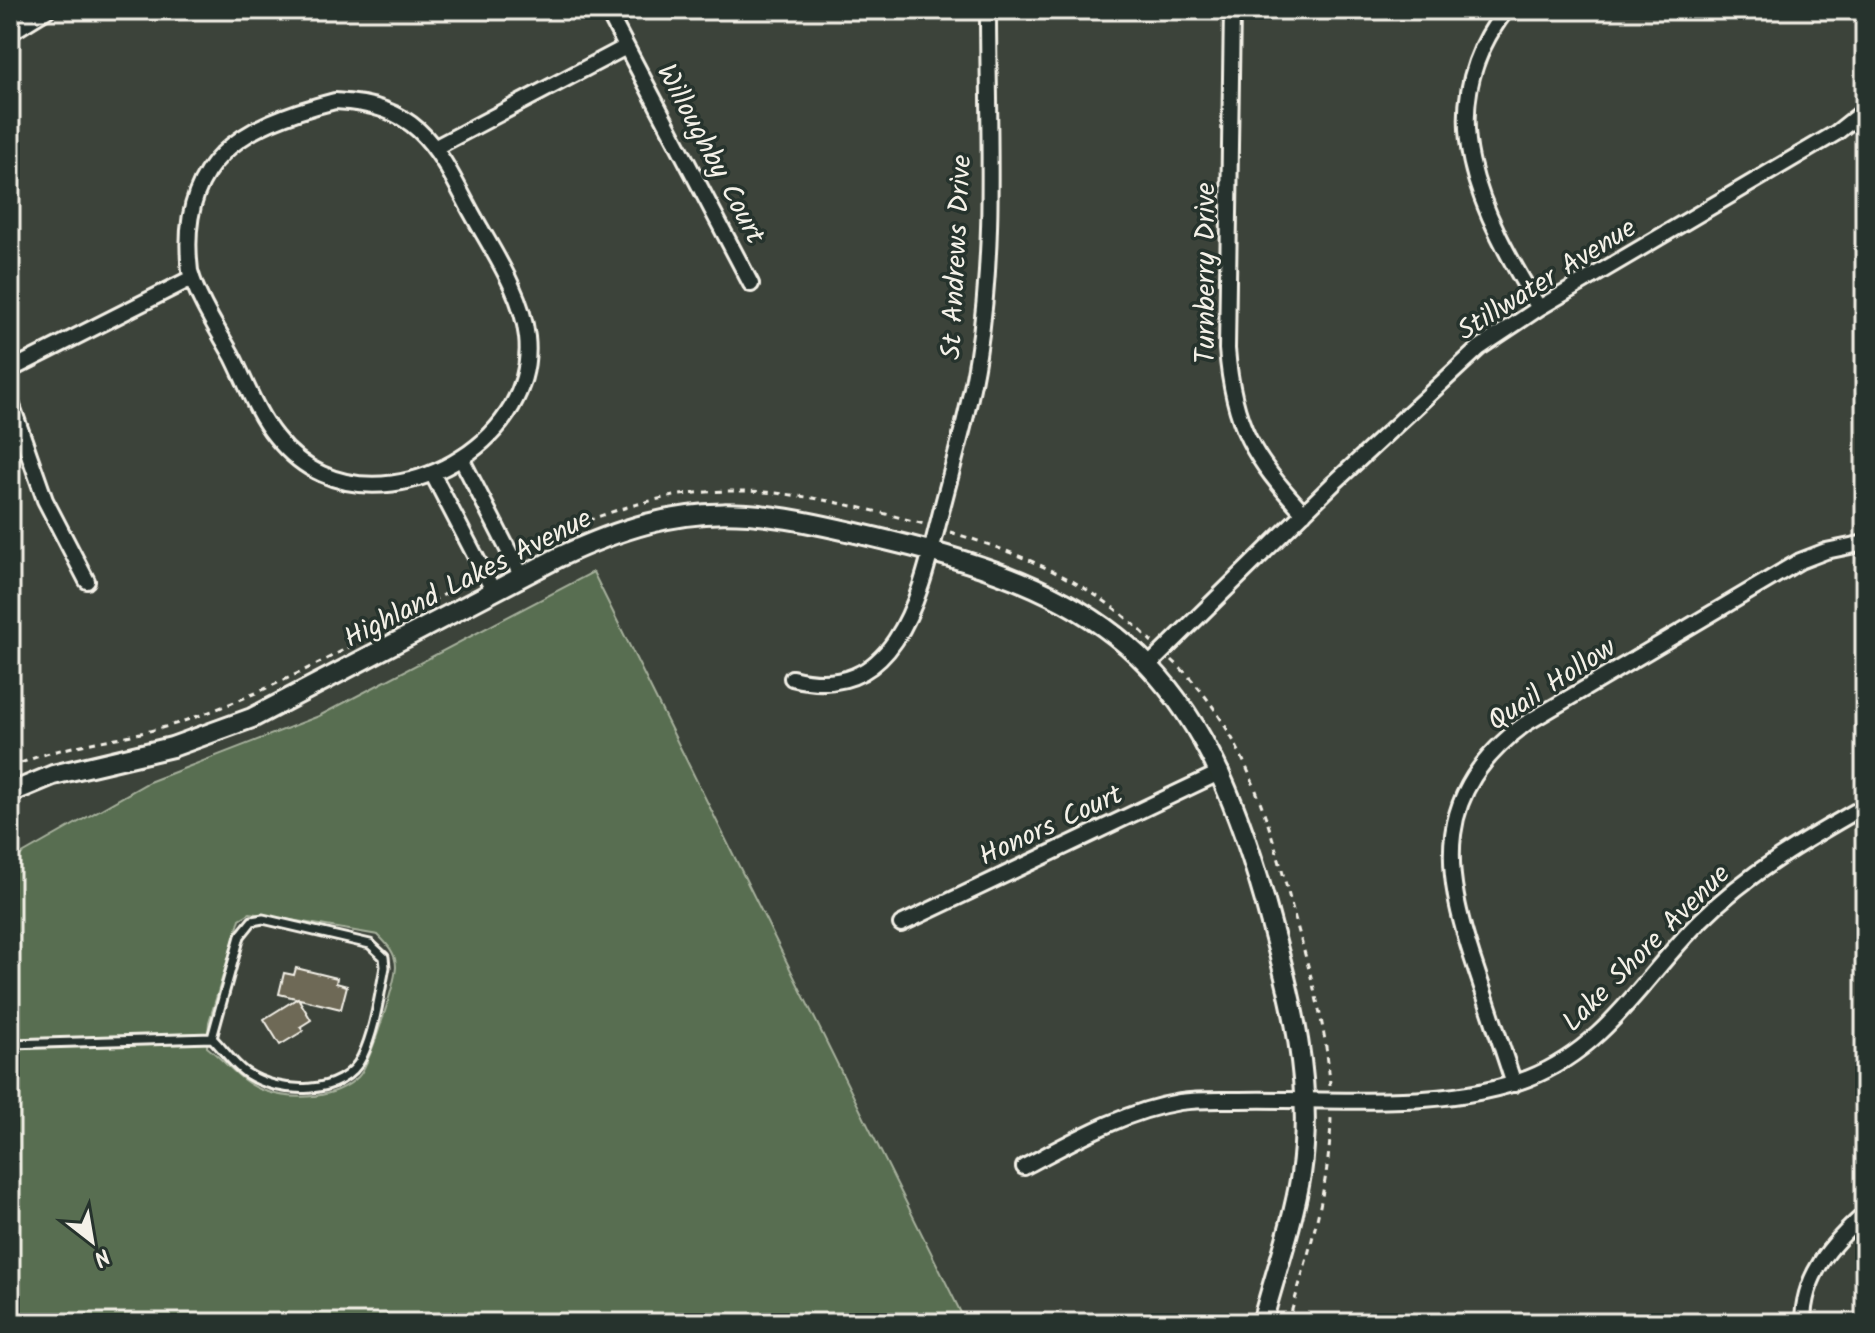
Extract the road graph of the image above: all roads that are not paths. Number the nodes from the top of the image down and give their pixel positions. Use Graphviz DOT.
graph roads {
  1 [pos="47,10"];
  2 [pos="607,10"];
  3 [pos="988,10"];
  4 [pos="1232,10"];
  5 [pos="1506,10"];
  6 [pos="10,33"];
  7 [pos="626,47"];
  8 [pos="1865,110"];
  9 [pos="436,147"];
  10 [pos="192,278"];
  11 [pos="751,284"];
  12 [pos="1539,308"];
  13 [pos="10,370"];
  14 [pos="10,400"];
  15 [pos="461,458"];
  16 [pos="432,473"];
  17 [pos="1304,513"];
  18 [pos="1865,543"];
  19 [pos="932,551"];
  20 [pos="522,577"];
  21 [pos="87,581"];
  22 [pos="494,592"];
  23 [pos="1156,658"];
  24 [pos="792,678"];
  25 [pos="1221,772"];
  26 [pos="10,793"];
  27 [pos="1865,806"];
  28 [pos="901,924"];
  29 [pos="212,1038"];
  30 [pos="10,1044"];
  31 [pos="1514,1084"];
  32 [pos="1305,1098"];
  33 [pos="1024,1167"];
  34 [pos="1865,1214"];
  35 [pos="1262,1323"];
  36 [pos="1803,1323"];
  1 -- 6 [label="street"];
  2 -- 7 [label="street, Willoughby Court"];
  3 -- 19 [label="street, St Andrews Drive"];
  4 -- 17 [label="street, Turnberry Drive"];
  5 -- 12 [label="street"];
  7 -- 9 [label="street"];
  7 -- 11 [label="street, Willoughby Court"];
  8 -- 12 [label="street, Stillwater Avenue"];
  9 -- 10 [label="street"];
  9 -- 15 [label="street"];
  10 -- 13 [label="street"];
  10 -- 16 [label="street"];
  12 -- 17 [label="street, Stillwater Avenue"];
  14 -- 21 [label="street"];
  15 -- 16 [label="street"];
  15 -- 20 [label="street"];
  16 -- 22 [label="street"];
  17 -- 23 [label="street, Stillwater Avenue"];
  18 -- 31 [label="street, Quail Hollow"];
  19 -- 20 [label="street, Highland Lakes Avenue"];
  19 -- 23 [label="street, Highland Lakes Avenue"];
  19 -- 24 [label="street, St Andrews Drive"];
  20 -- 22 [label="street, Highland Lakes Avenue"];
  22 -- 26 [label="street, Highland Lakes Avenue"];
  23 -- 25 [label="street, Highland Lakes Avenue"];
  25 -- 28 [label="street, Honors Court"];
  25 -- 32 [label="street, Highland Lakes Avenue"];
  27 -- 31 [label="street, Lake Shore Avenue"];
  29 -- 29 [label="lane"];
  29 -- 30 [label="lane"];
  31 -- 32 [label="street, Lake Shore Avenue"];
  32 -- 33 [label="street, Lake Shore Avenue"];
  32 -- 35 [label="street, Highland Lakes Avenue"];
  34 -- 36 [label="street"];
}
